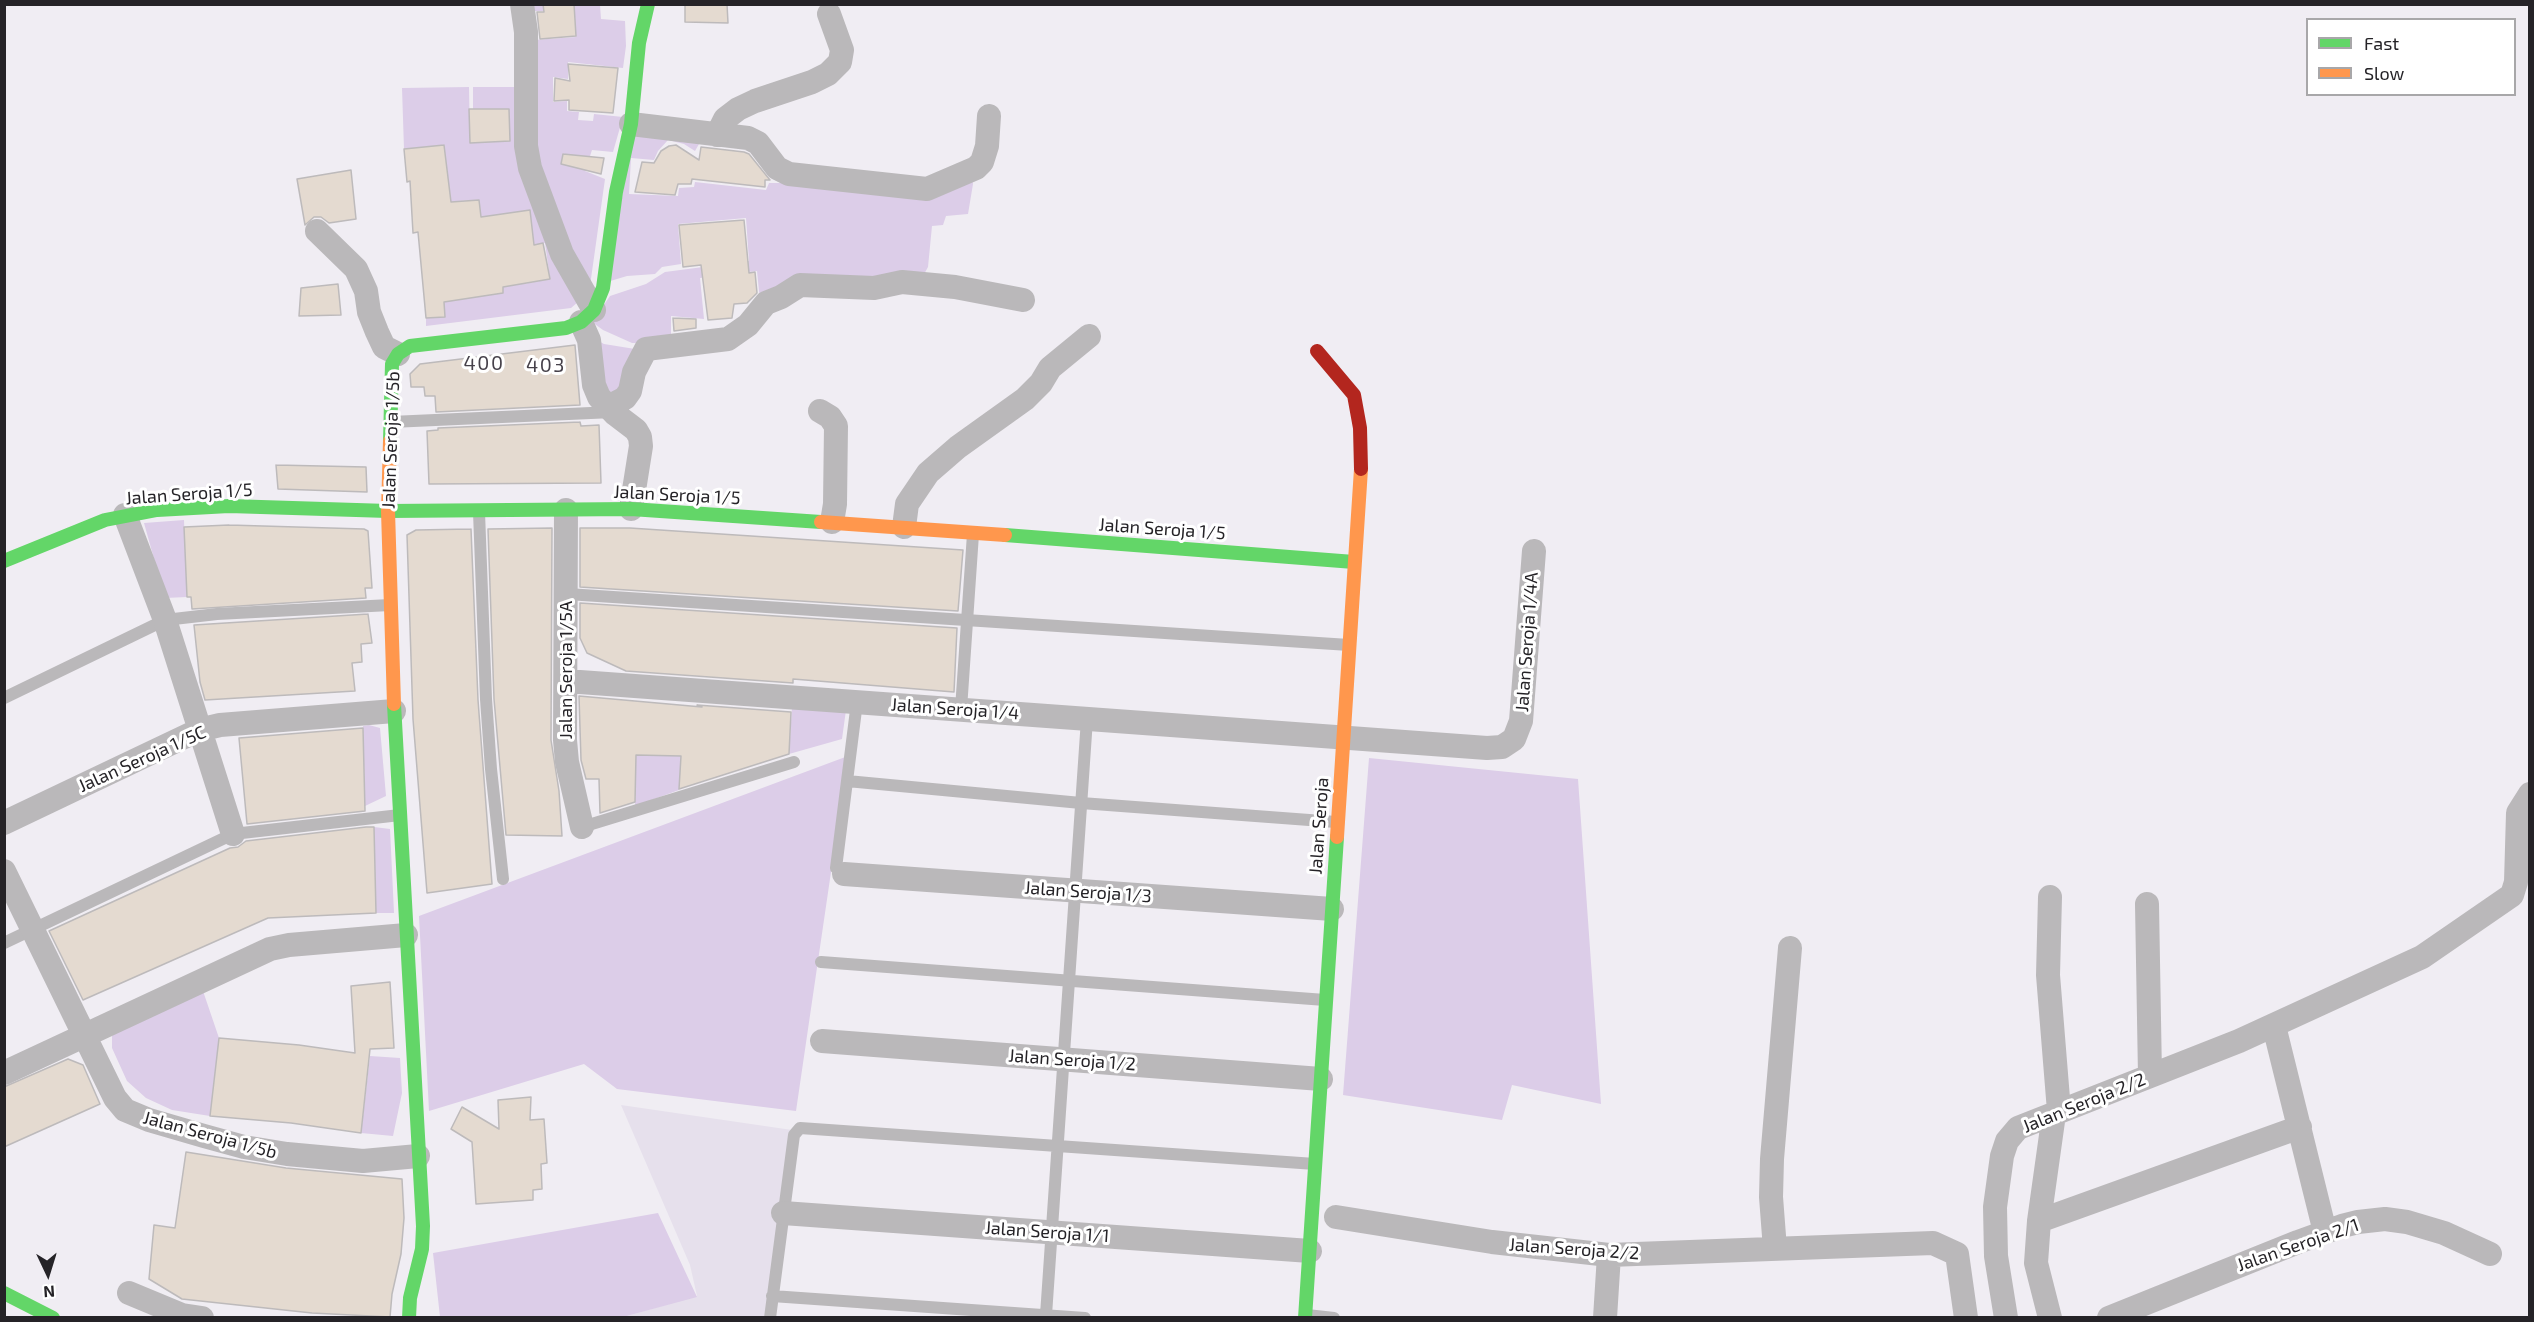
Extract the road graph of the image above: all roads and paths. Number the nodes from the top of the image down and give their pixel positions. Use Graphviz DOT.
graph roads {
  1 [pos="522,4"];
  2 [pos="648,4"];
  3 [pos="829,14"];
  4 [pos="989,116"];
  5 [pos="631,124"];
  6 [pos="717,135"];
  7 [pos="317,231"];
  8 [pos="1023,300"];
  9 [pos="588,316"];
  10 [pos="1089,336"];
  11 [pos="1317,351"];
  12 [pos="398,354"];
  13 [pos="610,410"];
  14 [pos="820,411"];
  15 [pos="390,422"];
  16 [pos="631,509"];
  17 [pos="566,510"];
  18 [pos="479,511"];
  19 [pos="388,512"];
  20 [pos="125,515"];
  21 [pos="832,522"];
  22 [pos="904,527"];
  23 [pos="973,533"];
  24 [pos="1534,551"];
  25 [pos="4,561"];
  26 [pos="1354,562"];
  27 [pos="567,594"];
  28 [pos="391,604"];
  29 [pos="165,620"];
  30 [pos="967,620"];
  31 [pos="1350,645"];
  32 [pos="566,681"];
  33 [pos="4,698"];
  34 [pos="857,702"];
  35 [pos="961,710"];
  36 [pos="394,711"];
  37 [pos="1087,719"];
  38 [pos="199,730"];
  39 [pos="1344,737"];
  40 [pos="794,762"];
  41 [pos="847,781"];
  42 [pos="2529,794"];
  43 [pos="1081,803"];
  44 [pos="400,815"];
  45 [pos="1337,822"];
  46 [pos="4,824"];
  47 [pos="582,827"];
  48 [pos="233,834"];
  49 [pos="4,871"];
  50 [pos="844,874"];
  51 [pos="503,879"];
  52 [pos="1075,891"];
  53 [pos="2521,891"];
  54 [pos="2050,897"];
  55 [pos="2147,904"];
  56 [pos="1332,909"];
  57 [pos="34,929"];
  58 [pos="406,935"];
  59 [pos="4,944"];
  60 [pos="1790,948"];
  61 [pos="821,962"];
  62 [pos="1069,981"];
  63 [pos="1326,1000"];
  64 [pos="2274,1026"];
  65 [pos="84,1034"];
  66 [pos="822,1041"];
  67 [pos="1063,1060"];
  68 [pos="4,1072"];
  69 [pos="2150,1076"];
  70 [pos="1321,1080"];
  71 [pos="2057,1113"];
  72 [pos="2300,1127"];
  73 [pos="1057,1146"];
  74 [pos="418,1156"];
  75 [pos="1316,1165"];
  76 [pos="783,1213"];
  77 [pos="1336,1217"];
  78 [pos="2039,1221"];
  79 [pos="1052,1232"];
  80 [pos="2325,1232"];
  81 [pos="1775,1249"];
  82 [pos="1310,1251"];
  83 [pos="1957,1254"];
  84 [pos="2490,1254"];
  85 [pos="1609,1255"];
  86 [pos="1997,1262"];
  87 [pos="2036,1263"];
  88 [pos="129,1293"];
  89 [pos="772,1296"];
  90 [pos="15,1304"];
  91 [pos="1009,1315"];
  92 [pos="1046,1315"];
  93 [pos="1305,1316"];
  94 [pos="53,1317"];
  95 [pos="202,1317"];
  96 [pos="409,1317"];
  97 [pos="770,1317"];
  98 [pos="1085,1317"];
  99 [pos="1334,1317"];
  100 [pos="1605,1317"];
  101 [pos="1966,1317"];
  102 [pos="2006,1317"];
  103 [pos="2050,1317"];
  104 [pos="2109,1317"];
  1 -- 9 [label="street"];
  2 -- 5 [label="street"];
  3 -- 6 [label="street"];
  4 -- 6 [label="street"];
  5 -- 6 [label="street"];
  5 -- 9 [label="street"];
  7 -- 12 [label="street"];
  8 -- 13 [label="street"];
  9 -- 12 [label="street, Jalan Seroja 1/5b"];
  9 -- 13 [label="street"];
  10 -- 22 [label="street"];
  11 -- 26 [label="street, Jalan Seroja"];
  12 -- 15 [label="street, Jalan Seroja 1/5b"];
  13 -- 15 [label="lane"];
  13 -- 16 [label="street"];
  14 -- 21 [label="street"];
  15 -- 19 [label="street, Jalan Seroja 1/5b"];
  16 -- 17 [label="street, Jalan Seroja 1/5"];
  16 -- 21 [label="street, Jalan Seroja 1/5"];
  17 -- 18 [label="street, Jalan Seroja 1/5"];
  17 -- 27 [label="street, Jalan Seroja 1/5A"];
  18 -- 19 [label="street, Jalan Seroja 1/5"];
  18 -- 51 [label="lane"];
  19 -- 20 [label="street, Jalan Seroja 1/5"];
  19 -- 28 [label="street, Jalan Seroja 1/5b"];
  20 -- 25 [label="street, Jalan Seroja 1/5"];
  20 -- 29 [label="street"];
  21 -- 22 [label="street, Jalan Seroja 1/5"];
  22 -- 23 [label="street, Jalan Seroja 1/5"];
  23 -- 26 [label="street, Jalan Seroja 1/5"];
  23 -- 30 [label="lane"];
  24 -- 39 [label="street, Jalan Seroja 1/4A"];
  26 -- 31 [label="street, Jalan Seroja"];
  27 -- 30 [label="lane"];
  27 -- 32 [label="street, Jalan Seroja 1/5A"];
  28 -- 29 [label="lane"];
  28 -- 36 [label="street, Jalan Seroja 1/5b"];
  29 -- 33 [label="lane"];
  29 -- 38 [label="street"];
  30 -- 31 [label="lane"];
  30 -- 35 [label="lane"];
  31 -- 39 [label="street, Jalan Seroja"];
  32 -- 34 [label="street, Jalan Seroja 1/4"];
  32 -- 47 [label="street, Jalan Seroja 1/5A"];
  34 -- 35 [label="street, Jalan Seroja 1/4"];
  34 -- 41 [label="lane"];
  35 -- 37 [label="street, Jalan Seroja 1/4"];
  36 -- 38 [label="street, Jalan Seroja 1/5C"];
  36 -- 44 [label="street, Jalan Seroja 1/5b"];
  37 -- 39 [label="street, Jalan Seroja 1/4"];
  37 -- 43 [label="lane"];
  38 -- 46 [label="street, Jalan Seroja 1/5C"];
  38 -- 48 [label="street"];
  39 -- 45 [label="street, Jalan Seroja"];
  40 -- 47 [label="lane"];
  41 -- 43 [label="lane"];
  41 -- 50 [label="lane"];
  42 -- 53 [label="street, Jalan Seroja 2/2"];
  43 -- 45 [label="lane"];
  43 -- 52 [label="lane"];
  44 -- 48 [label="lane"];
  44 -- 58 [label="street, Jalan Seroja 1/5b"];
  45 -- 56 [label="street, Jalan Seroja"];
  48 -- 57 [label="lane"];
  49 -- 57 [label="street, Jalan Seroja 1/5b"];
  50 -- 52 [label="street, Jalan Seroja 1/3"];
  52 -- 56 [label="street, Jalan Seroja 1/3"];
  52 -- 62 [label="lane"];
  53 -- 64 [label="street, Jalan Seroja 2/2"];
  54 -- 71 [label="street"];
  55 -- 69 [label="street"];
  56 -- 63 [label="street, Jalan Seroja"];
  57 -- 59 [label="lane"];
  57 -- 65 [label="street, Jalan Seroja 1/5b"];
  58 -- 65 [label="street"];
  58 -- 74 [label="street, Jalan Seroja 1/5b"];
  60 -- 81 [label="street"];
  61 -- 62 [label="lane"];
  62 -- 63 [label="lane"];
  62 -- 67 [label="lane"];
  63 -- 70 [label="street, Jalan Seroja"];
  64 -- 69 [label="street, Jalan Seroja 2/2"];
  64 -- 72 [label="street"];
  65 -- 68 [label="street"];
  65 -- 74 [label="street, Jalan Seroja 1/5b"];
  66 -- 67 [label="street, Jalan Seroja 1/2"];
  67 -- 70 [label="street, Jalan Seroja 1/2"];
  67 -- 73 [label="lane"];
  69 -- 71 [label="street, Jalan Seroja 2/2"];
  70 -- 75 [label="street, Jalan Seroja"];
  71 -- 78 [label="street"];
  71 -- 86 [label="street, Jalan Seroja 2/2"];
  72 -- 78 [label="street"];
  72 -- 80 [label="street"];
  73 -- 75 [label="lane"];
  73 -- 76 [label="lane"];
  73 -- 79 [label="lane"];
  74 -- 96 [label="street, Jalan Seroja 1/5b"];
  75 -- 82 [label="street, Jalan Seroja"];
  76 -- 79 [label="street, Jalan Seroja 1/1"];
  76 -- 89 [label="lane"];
  77 -- 85 [label="street, Jalan Seroja 2/2"];
  78 -- 87 [label="street"];
  79 -- 82 [label="street, Jalan Seroja 1/1"];
  79 -- 92 [label="lane"];
  80 -- 84 [label="street, Jalan Seroja 2/1"];
  80 -- 104 [label="street, Jalan Seroja 2/1"];
  81 -- 83 [label="street, Jalan Seroja 2/2"];
  81 -- 85 [label="street, Jalan Seroja 2/2"];
  82 -- 93 [label="street, Jalan Seroja"];
  83 -- 86 [label="street, Jalan Seroja 2/2"];
  83 -- 101 [label="street"];
  85 -- 100 [label="street"];
  86 -- 87 [label="street"];
  86 -- 102 [label="street"];
  87 -- 103 [label="street"];
  88 -- 95 [label="street"];
  89 -- 91 [label="lane"];
  89 -- 97 [label="lane"];
  90 -- 94 [label="street"];
  91 -- 92 [label="lane"];
  92 -- 98 [label="lane"];
  93 -- 99 [label="lane"];
}
